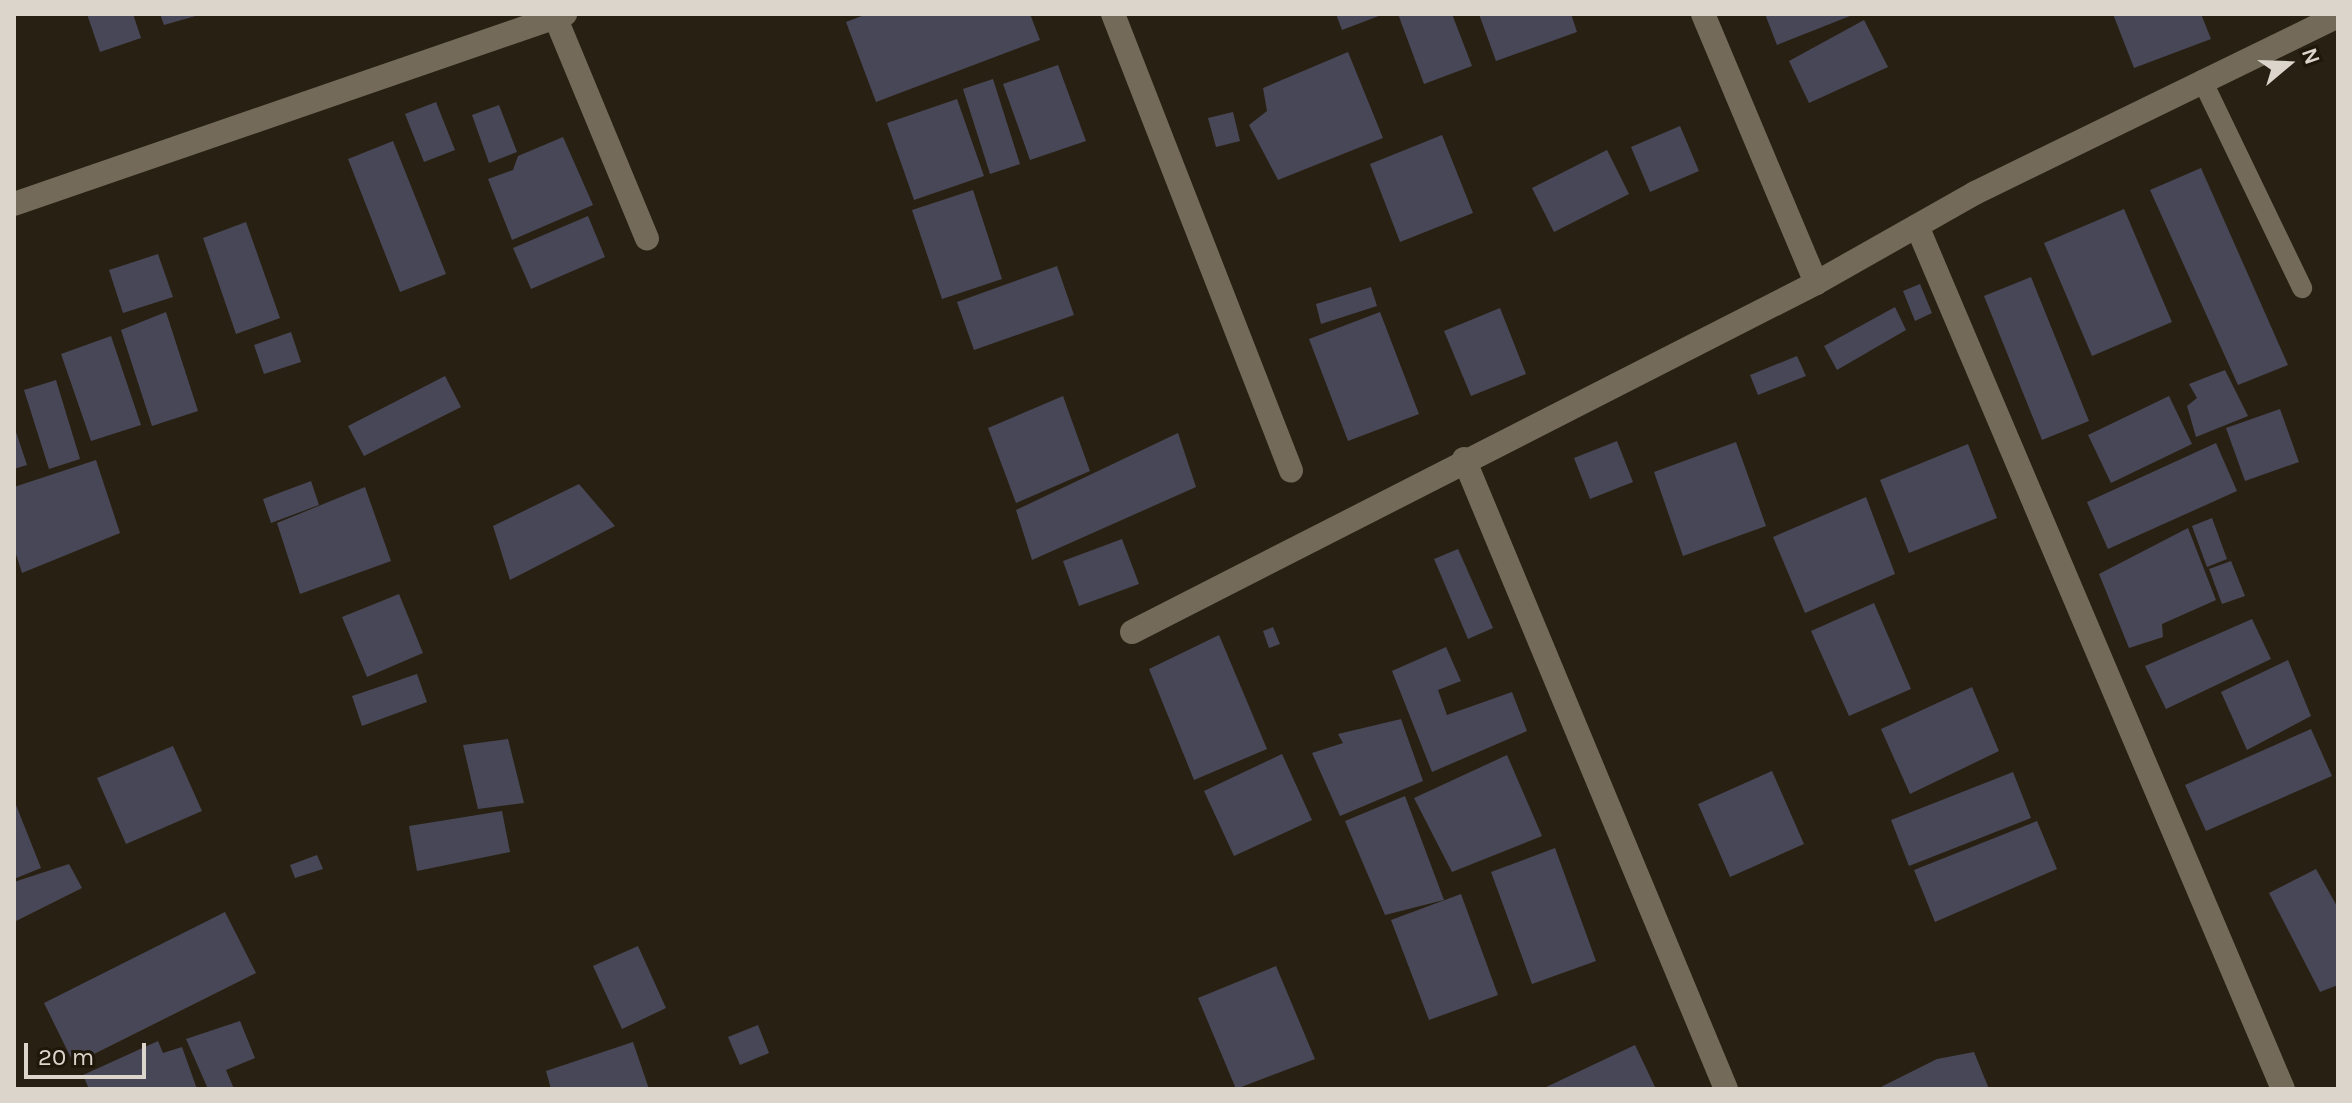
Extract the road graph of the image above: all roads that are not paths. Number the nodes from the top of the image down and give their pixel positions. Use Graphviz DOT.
graph roads {
  1 [pos="1113,14"];
  2 [pos="1703,14"];
  3 [pos="558,15"];
  4 [pos="2338,16"];
  5 [pos="2202,80"];
  6 [pos="14,204"];
  7 [pos="1917,226"];
  8 [pos="647,238"];
  9 [pos="1816,283"];
  10 [pos="2302,288"];
  11 [pos="1464,459"];
  12 [pos="1291,470"];
  13 [pos="1132,632"];
  14 [pos="1726,1089"];
  15 [pos="2283,1089"];
  1 -- 12 [label="street"];
  2 -- 9 [label="street"];
  3 -- 6 [label="street"];
  3 -- 8 [label="street"];
  4 -- 5 [label="street"];
  5 -- 7 [label="street"];
  5 -- 10 [label="lane"];
  7 -- 9 [label="street"];
  7 -- 15 [label="street"];
  9 -- 11 [label="street"];
  11 -- 13 [label="street"];
  11 -- 14 [label="street"];
}
